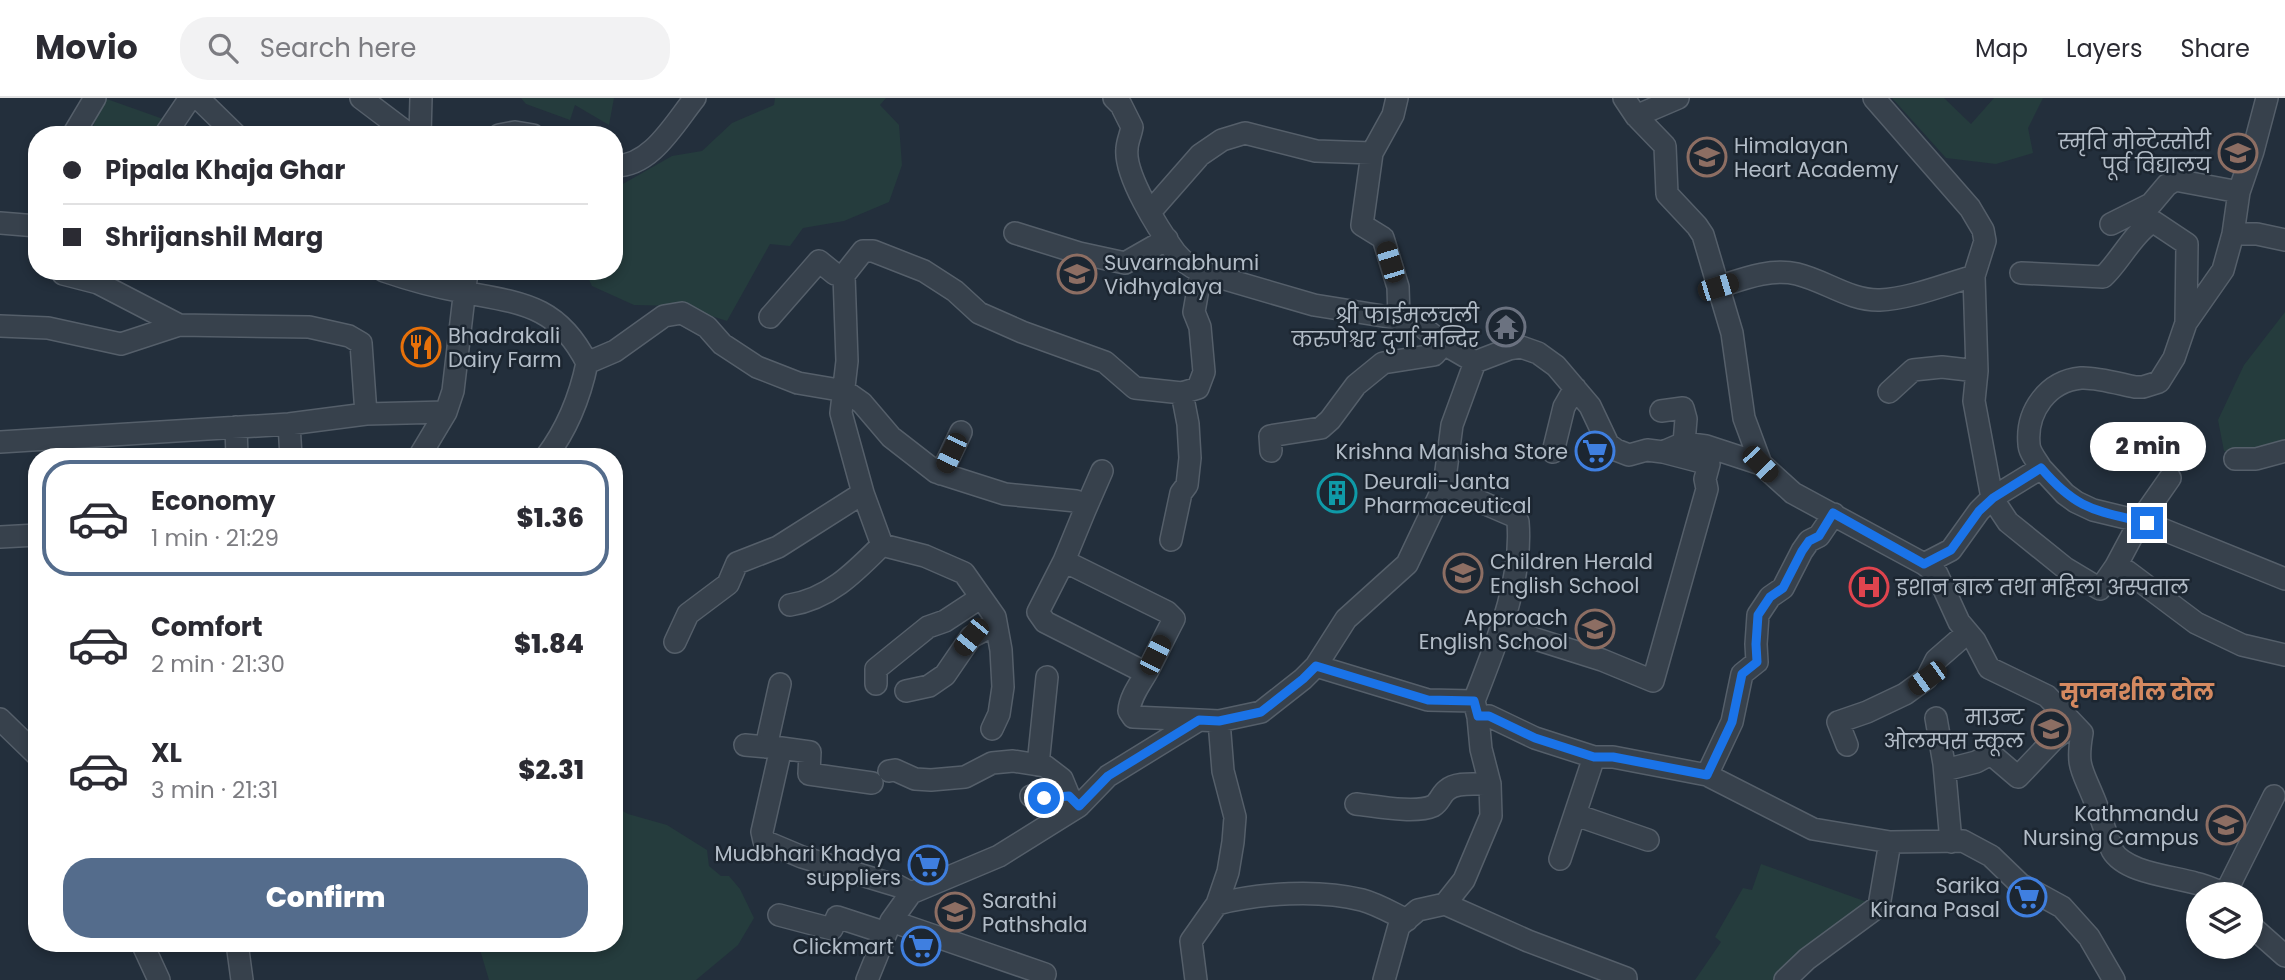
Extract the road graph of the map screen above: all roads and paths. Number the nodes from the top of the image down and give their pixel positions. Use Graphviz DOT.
graph roads {
  1 [pos="95,98"];
  2 [pos="190,98"];
  3 [pos="198,98"];
  4 [pos="361,98"];
  5 [pos="421,98"];
  6 [pos="695,98"];
  7 [pos="1114,98"];
  8 [pos="1397,98"];
  9 [pos="1624,98"];
  10 [pos="1678,98"];
  11 [pos="1874,98"];
  12 [pos="2267,98"];
  13 [pos="1636,116"];
  14 [pos="78,126"];
  15 [pos="171,126"];
  16 [pos="227,126"];
  17 [pos="398,126"];
  18 [pos="420,126"];
  19 [pos="1372,153"];
  20 [pos="623,165"];
  21 [pos="2239,192"];
  22 [pos="1150,212"];
  23 [pos="0,223"];
  24 [pos="2111,223"];
  25 [pos="28,225"];
  26 [pos="1015,233"];
  27 [pos="2233,234"];
  28 [pos="1167,239"];
  29 [pos="2285,240"];
  30 [pos="1201,272"];
  31 [pos="2021,273"];
  32 [pos="844,275"];
  33 [pos="1975,275"];
  34 [pos="86,280"];
  35 [pos="409,280"];
  36 [pos="465,282"];
  37 [pos="1718,287"];
  38 [pos="770,317"];
  39 [pos="1399,318"];
  40 [pos="2186,323"];
  41 [pos="179,325"];
  42 [pos="0,326"];
  43 [pos="1444,344"];
  44 [pos="1475,362"];
  45 [pos="587,363"];
  46 [pos="1977,370"];
  47 [pos="1575,388"];
  48 [pos="845,391"];
  49 [pos="1889,392"];
  50 [pos="1182,393"];
  51 [pos="1661,411"];
  52 [pos="446,412"];
  53 [pos="366,414"];
  54 [pos="289,424"];
  55 [pos="236,427"];
  56 [pos="961,432"];
  57 [pos="0,442"];
  58 [pos="1684,443"];
  59 [pos="69,447"];
  60 [pos="237,448"];
  61 [pos="290,448"];
  62 [pos="424,448"];
  63 [pos="552,448"];
  64 [pos="1271,451"];
  65 [pos="2285,451"];
  66 [pos="1553,452"];
  67 [pos="1663,452"];
  68 [pos="2235,459"];
  69 [pos="1760,464"];
  70 [pos="2041,468"];
  71 [pos="1101,471"];
  72 [pos="941,474"];
  73 [pos="2170,478"];
  74 [pos="1444,486"];
  75 [pos="863,492"];
  76 [pos="1993,498"];
  77 [pos="1085,510"];
  78 [pos="1833,513"];
  79 [pos="2140,521"];
  80 [pos="28,535"];
  81 [pos="0,537"];
  82 [pos="1171,540"];
  83 [pos="882,545"];
  84 [pos="1064,561"];
  85 [pos="1924,564"];
  86 [pos="2116,566"];
  87 [pos="2285,579"];
  88 [pos="980,598"];
  89 [pos="790,605"];
  90 [pos="996,624"];
  91 [pos="1501,628"];
  92 [pos="1967,633"];
  93 [pos="675,642"];
  94 [pos="2285,655"];
  95 [pos="1316,666"];
  96 [pos="1146,673"];
  97 [pos="1047,677"];
  98 [pos="780,684"];
  99 [pos="876,684"];
  100 [pos="906,691"];
  101 [pos="1476,709"];
  102 [pos="1936,718"];
  103 [pos="0,719"];
  104 [pos="1209,721"];
  105 [pos="2073,725"];
  106 [pos="992,729"];
  107 [pos="745,745"];
  108 [pos="1847,745"];
  109 [pos="28,746"];
  110 [pos="774,748"];
  111 [pos="1594,757"];
  112 [pos="1038,765"];
  113 [pos="1945,770"];
  114 [pos="1707,775"];
  115 [pos="1490,784"];
  116 [pos="1031,796"];
  117 [pos="2274,796"];
  118 [pos="1074,801"];
  119 [pos="1356,804"];
  120 [pos="1576,815"];
  121 [pos="1648,840"];
  122 [pos="1890,842"];
  123 [pos="1951,842"];
  124 [pos="1560,859"];
  125 [pos="2194,882"];
  126 [pos="2231,882"];
  127 [pos="911,893"];
  128 [pos="1217,904"];
  129 [pos="1446,904"];
  130 [pos="779,915"];
  131 [pos="1407,920"];
  132 [pos="888,927"];
  133 [pos="2263,937"];
  134 [pos="146,952"];
  135 [pos="238,952"];
  136 [pos="2285,956"];
  137 [pos="159,980"];
  138 [pos="242,980"];
  139 [pos="867,980"];
  140 [pos="1043,980"];
  141 [pos="1196,980"];
  142 [pos="1384,980"];
  143 [pos="1626,980"];
  144 [pos="1785,980"];
  145 [pos="2114,980"];
  1 -- 14 [label="street"];
  2 -- 15 [label="street"];
  3 -- 16 [label="street"];
  4 -- 17 [label="street"];
  5 -- 18 [label="street"];
  6 -- 20 [label="street"];
  7 -- 22 [label="street"];
  8 -- 19 [label="street"];
  9 -- 13 [label="street"];
  10 -- 13 [label="street"];
  11 -- 33 [label="street"];
  12 -- 21 [label="street"];
  13 -- 37 [label="street"];
  19 -- 22 [label="street"];
  19 -- 39 [label="street"];
  21 -- 24 [label="street"];
  21 -- 27 [label="street"];
  22 -- 28 [label="street"];
  23 -- 25 [label="street"];
  26 -- 28 [label="street"];
  27 -- 29 [label="street"];
  27 -- 40 [label="street"];
  28 -- 30 [label="street"];
  30 -- 39 [label="street"];
  30 -- 50 [label="street"];
  31 -- 40 [label="street"];
  32 -- 38 [label="street"];
  32 -- 48 [label="street"];
  32 -- 50 [label="street"];
  33 -- 37 [label="street"];
  33 -- 46 [label="street"];
  34 -- 41 [label="street"];
  35 -- 36 [label="street"];
  36 -- 45 [label="street"];
  36 -- 52 [label="street"];
  37 -- 69 [label="street"];
  39 -- 43 [label="street"];
  40 -- 70 [label="street"];
  41 -- 42 [label="street"];
  41 -- 53 [label="street"];
  43 -- 44 [label="street"];
  43 -- 64 [label="street"];
  44 -- 47 [label="street"];
  44 -- 74 [label="street"];
  45 -- 48 [label="street"];
  45 -- 63 [label="street"];
  46 -- 49 [label="street"];
  46 -- 76 [label="street"];
  47 -- 66 [label="street"];
  47 -- 67 [label="street"];
  48 -- 72 [label="street"];
  48 -- 75 [label="street"];
  50 -- 82 [label="street"];
  51 -- 58 [label="street"];
  52 -- 53 [label="street"];
  52 -- 62 [label="street"];
  53 -- 54 [label="street"];
  54 -- 55 [label="street"];
  54 -- 61 [label="street"];
  55 -- 59 [label="street"];
  55 -- 60 [label="street"];
  56 -- 72 [label="street"];
  57 -- 59 [label="street"];
  58 -- 67 [label="street"];
  58 -- 69 [label="street"];
  65 -- 68 [label="street"];
  67 -- 91 [label="street"];
  69 -- 78 [label="street"];
  70 -- 76 [label="street"];
  70 -- 79 [label="street"];
  71 -- 77 [label="street"];
  72 -- 77 [label="street"];
  73 -- 79 [label="street"];
  74 -- 91 [label="street"];
  74 -- 95 [label="street"];
  75 -- 83 [label="street"];
  75 -- 93 [label="street"];
  76 -- 85 [label="street"];
  76 -- 86 [label="street"];
  77 -- 84 [label="street"];
  78 -- 85 [label="street"];
  78 -- 114 [label="street"];
  79 -- 86 [label="street"];
  79 -- 87 [label="street"];
  80 -- 81 [label="street"];
  83 -- 88 [label="street"];
  83 -- 89 [label="street"];
  84 -- 96 [label="street"];
  84 -- 96 [label="street"];
  85 -- 92 [label="street"];
  86 -- 94 [label="street"];
  88 -- 90 [label="street"];
  88 -- 99 [label="street"];
  90 -- 100 [label="street"];
  90 -- 106 [label="street"];
  91 -- 101 [label="street"];
  92 -- 105 [label="street"];
  92 -- 108 [label="street"];
  95 -- 101 [label="street"];
  95 -- 104 [label="street"];
  96 -- 104 [label="street"];
  97 -- 112 [label="street"];
  98 -- 110 [label="street"];
  101 -- 111 [label="street"];
  101 -- 115 [label="street"];
  102 -- 113 [label="street"];
  103 -- 109 [label="street"];
  104 -- 118 [label="street"];
  104 -- 128 [label="street"];
  105 -- 113 [label="street"];
  105 -- 125 [label="street"];
  107 -- 110 [label="street"];
  110 -- 112 [label="street"];
  110 -- 127 [label="street"];
  111 -- 114 [label="street"];
  111 -- 120 [label="street"];
  112 -- 118 [label="street"];
  113 -- 123 [label="street"];
  114 -- 122 [label="street"];
  115 -- 119 [label="street"];
  115 -- 129 [label="street"];
  116 -- 118 [label="street"];
  117 -- 126 [label="street"];
  118 -- 127 [label="street"];
  120 -- 121 [label="street"];
  120 -- 124 [label="street"];
  122 -- 123 [label="street"];
  122 -- 144 [label="street"];
  123 -- 145 [label="street"];
  127 -- 132 [label="street"];
  128 -- 131 [label="street"];
  128 -- 141 [label="street"];
  129 -- 131 [label="street"];
  129 -- 143 [label="street"];
  130 -- 132 [label="street"];
  131 -- 142 [label="street"];
  132 -- 139 [label="street"];
  132 -- 140 [label="street"];
  133 -- 136 [label="street"];
  134 -- 137 [label="street"];
  135 -- 138 [label="street"];
}
